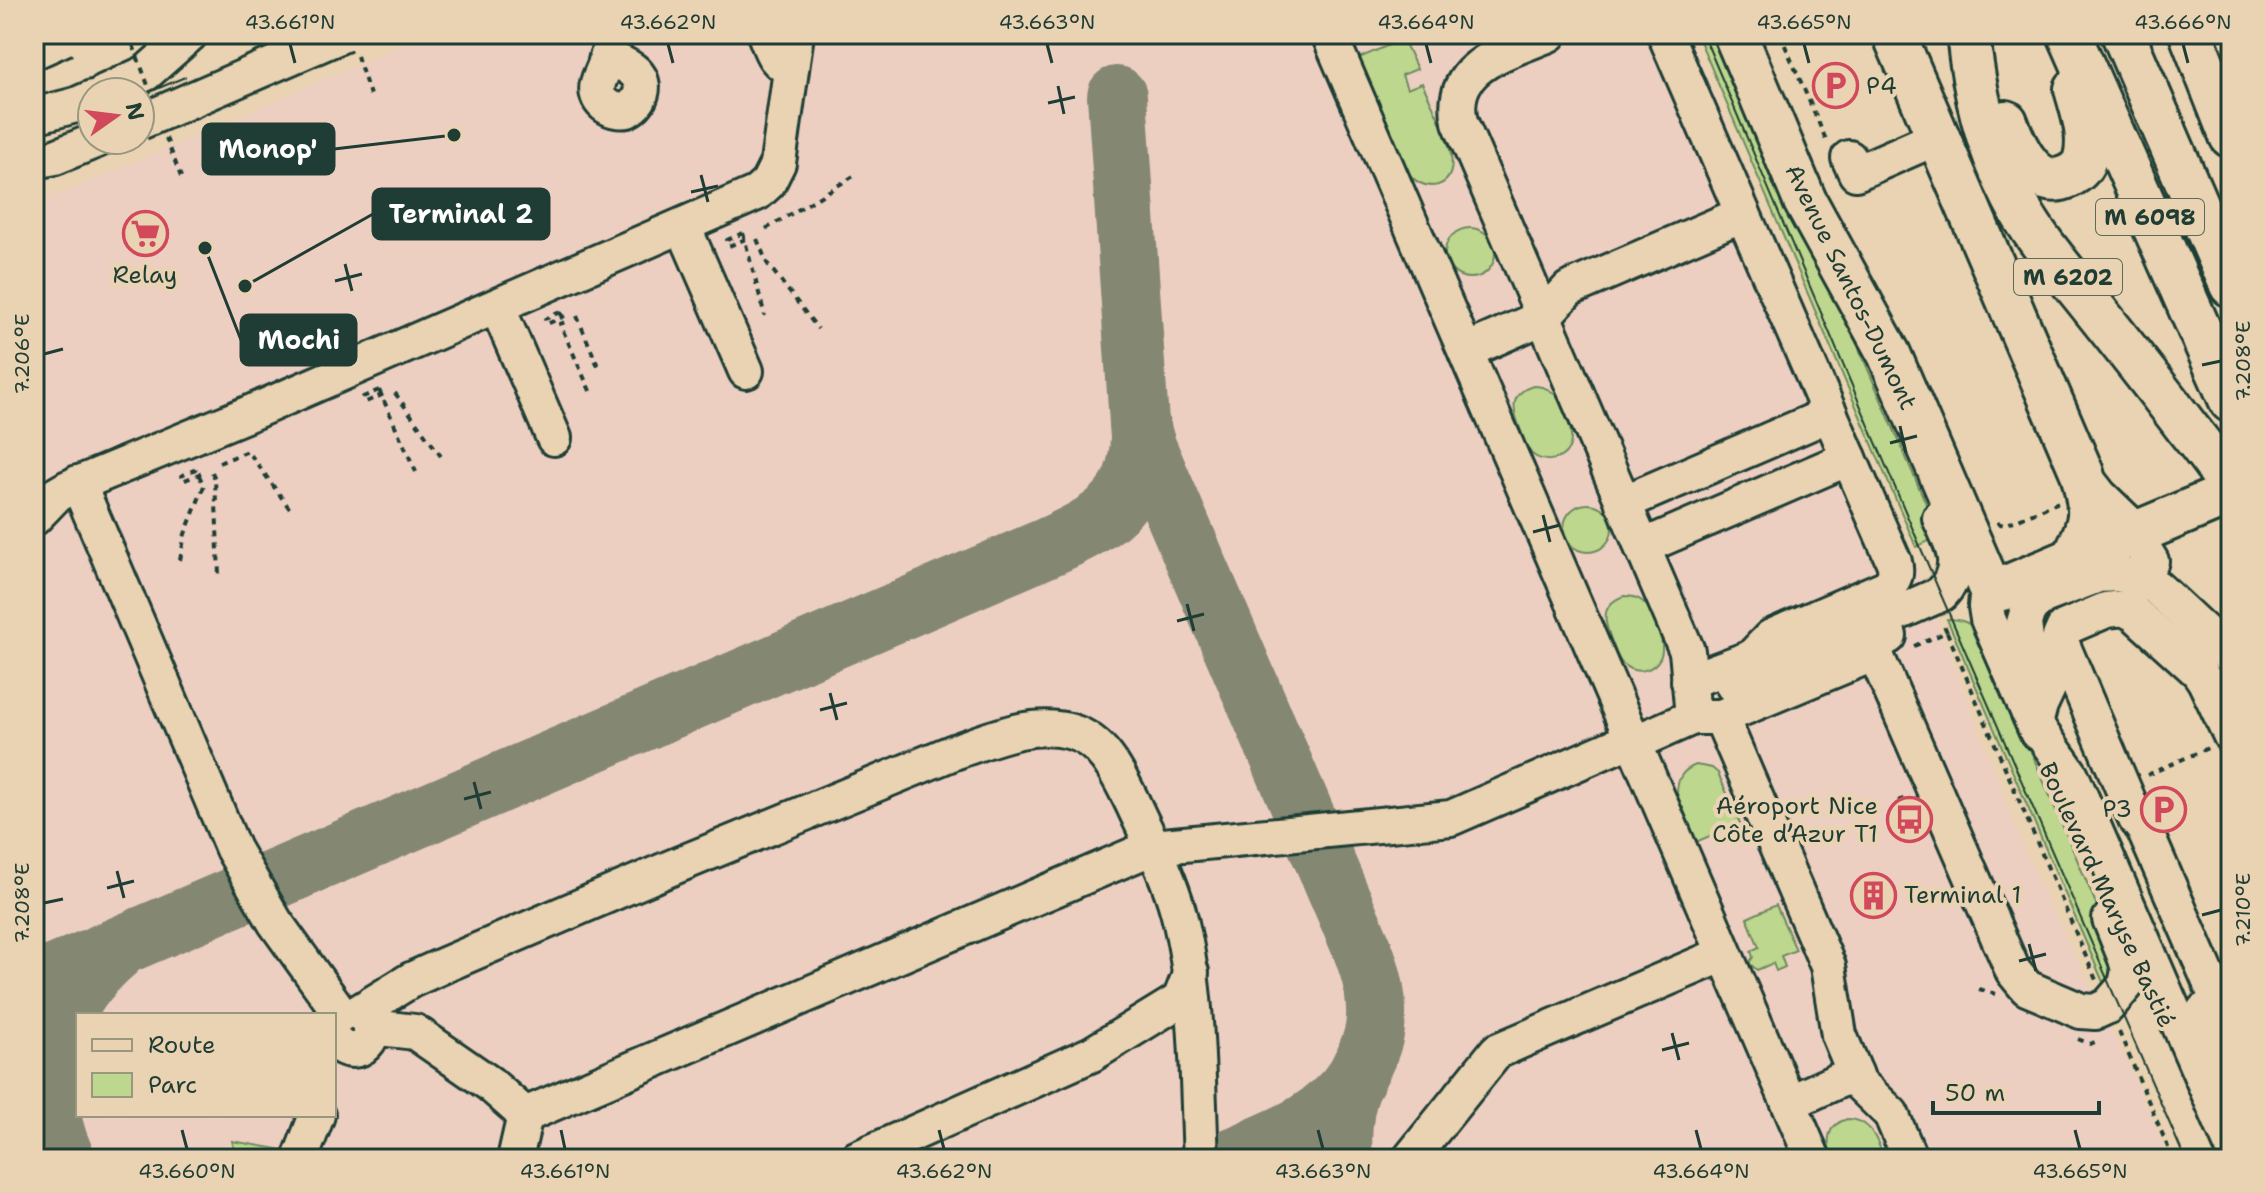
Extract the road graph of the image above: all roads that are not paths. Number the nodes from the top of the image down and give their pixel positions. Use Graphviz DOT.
graph roads {
  1 [pos="63,34"];
  2 [pos="190,34"];
  3 [pos="765,34"];
  4 [pos="1329,34"];
  5 [pos="1549,34"];
  6 [pos="1665,34"];
  7 [pos="1735,34"];
  8 [pos="1894,34"];
  9 [pos="1918,34"];
  10 [pos="1968,34"];
  11 [pos="1989,34"];
  12 [pos="2062,34"];
  13 [pos="2069,34"];
  14 [pos="2123,34"];
  15 [pos="2140,34"];
  16 [pos="2191,34"];
  17 [pos="348,40"];
  18 [pos="34,47"];
  19 [pos="794,50"];
  20 [pos="1911,75"];
  21 [pos="140,76"];
  22 [pos="76,105"];
  23 [pos="34,116"];
  24 [pos="156,116"];
  25 [pos="2163,125"];
  26 [pos="2231,136"];
  27 [pos="1938,137"];
  28 [pos="76,148"];
  29 [pos="34,161"];
  30 [pos="1851,162"];
  31 [pos="1743,214"];
  32 [pos="683,226"];
  33 [pos="2231,285"];
  34 [pos="1853,289"];
  35 [pos="497,306"];
  36 [pos="1543,317"];
  37 [pos="1466,351"];
  38 [pos="746,371"];
  39 [pos="2231,401"];
  40 [pos="1830,414"];
  41 [pos="554,438"];
  42 [pos="1849,458"];
  43 [pos="78,483"];
  44 [pos="2222,494"];
  45 [pos="1623,503"];
  46 [pos="2077,516"];
  47 [pos="34,518"];
  48 [pos="2148,544"];
  49 [pos="1642,547"];
  50 [pos="1988,584"];
  51 [pos="1875,653"];
  52 [pos="2231,657"];
  53 [pos="1689,681"];
  54 [pos="2048,688"];
  55 [pos="1707,717"];
  56 [pos="2035,724"];
  57 [pos="2225,736"];
  58 [pos="1633,741"];
  59 [pos="2073,834"];
  60 [pos="1153,847"];
  61 [pos="2174,899"];
  62 [pos="1724,954"];
  63 [pos="1191,972"];
  64 [pos="2183,978"];
  65 [pos="332,1013"];
  66 [pos="2231,1030"];
  67 [pos="345,1033"];
  68 [pos="1855,1073"];
  69 [pos="2231,1075"];
  70 [pos="1789,1103"];
  71 [pos="2231,1109"];
  72 [pos="525,1115"];
  73 [pos="316,1117"];
  74 [pos="2231,1144"];
  75 [pos="300,1159"];
  76 [pos="515,1159"];
  77 [pos="856,1159"];
  78 [pos="1201,1159"];
  79 [pos="1410,1159"];
  80 [pos="1813,1159"];
  81 [pos="1910,1159"];
  82 [pos="2225,1159"];
  1 -- 18 [label="main road, bridge"];
  2 -- 21 [label="street"];
  3 -- 19 [label="street"];
  4 -- 37 [label="street"];
  5 -- 36 [label="street"];
  6 -- 31 [label="street"];
  7 -- 34 [label="main road, Avenue Santos-Dumont"];
  8 -- 20 [label="main road"];
  9 -- 20 [label="street"];
  10 -- 44 [label="main road, M 6202"];
  11 -- 12 [label="main road"];
  13 -- 39 [label="main road, M 6098"];
  14 -- 25 [label="main road, M 6098"];
  15 -- 25 [label="main road"];
  16 -- 26 [label="main road"];
  17 -- 24 [label="street, bridge"];
  19 -- 32 [label="street"];
  20 -- 27 [label="main road"];
  22 -- 23 [label="street"];
  25 -- 33 [label="main road, M 6098"];
  27 -- 30 [label="street"];
  27 -- 46 [label="main road"];
  28 -- 29 [label="street"];
  31 -- 36 [label="street"];
  31 -- 40 [label="street"];
  32 -- 35 [label="street"];
  32 -- 38 [label="street"];
  34 -- 50 [label="main road, Avenue Santos-Dumont"];
  34 -- 55 [label="street"];
  35 -- 41 [label="street"];
  35 -- 43 [label="street"];
  36 -- 37 [label="street"];
  36 -- 45 [label="street"];
  37 -- 58 [label="street"];
  40 -- 42 [label="street"];
  40 -- 45 [label="street"];
  42 -- 49 [label="street"];
  42 -- 53 [label="street"];
  43 -- 47 [label="street"];
  43 -- 65 [label="street"];
  44 -- 48 [label="main road"];
  45 -- 49 [label="street"];
  46 -- 48 [label="main road"];
  46 -- 48 [label="street"];
  46 -- 50 [label="main road"];
  48 -- 52 [label="street"];
  48 -- 54 [label="street"];
  49 -- 53 [label="street"];
  50 -- 51 [label="street"];
  50 -- 56 [label="street, Boulevard Maryse Bastié"];
  51 -- 55 [label="street"];
  51 -- 59 [label="street"];
  53 -- 55 [label="street"];
  54 -- 56 [label="street"];
  54 -- 61 [label="street"];
  55 -- 58 [label="street"];
  55 -- 68 [label="street"];
  56 -- 59 [label="street, Boulevard Maryse Bastié"];
  56 -- 64 [label="street"];
  57 -- 61 [label="street"];
  58 -- 60 [label="street"];
  58 -- 62 [label="street"];
  59 -- 82 [label="street, Boulevard Maryse Bastié"];
  60 -- 63 [label="street"];
  60 -- 67 [label="street"];
  60 -- 72 [label="street"];
  61 -- 64 [label="street"];
  62 -- 70 [label="street"];
  62 -- 79 [label="street"];
  63 -- 77 [label="street"];
  63 -- 78 [label="street"];
  64 -- 66 [label="street"];
  64 -- 69 [label="street"];
  64 -- 71 [label="street"];
  64 -- 74 [label="street"];
  67 -- 72 [label="street"];
  68 -- 70 [label="street"];
  68 -- 81 [label="street"];
  70 -- 80 [label="street"];
  72 -- 76 [label="street"];
  73 -- 75 [label="street"];
}
